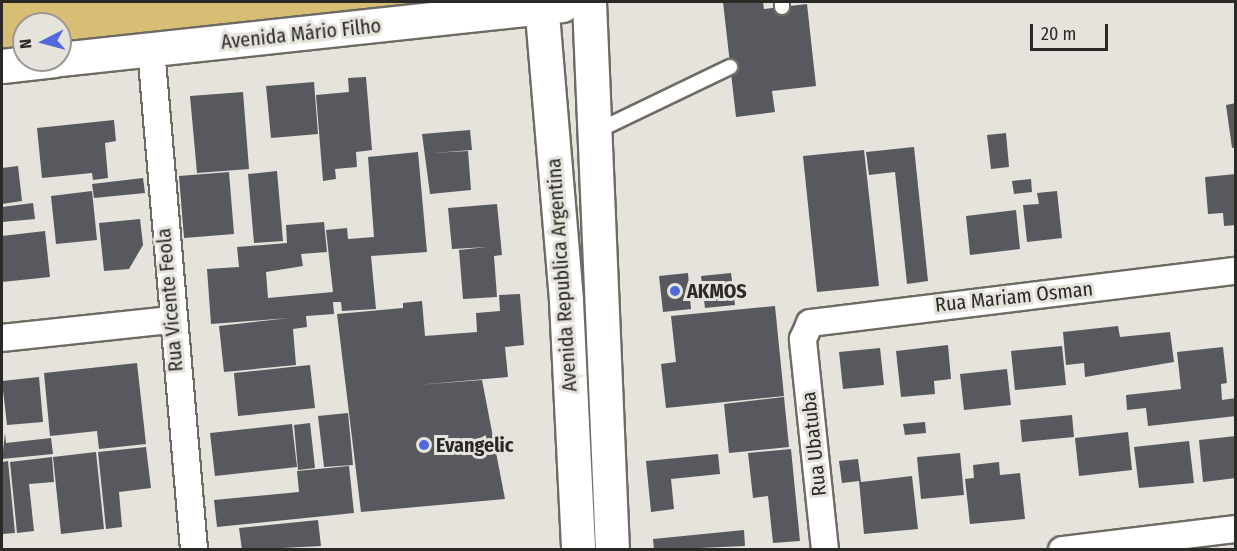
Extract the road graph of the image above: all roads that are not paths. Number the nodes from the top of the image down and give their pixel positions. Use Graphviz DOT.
graph roads {
  1 [pos="589,2"];
  2 [pos="552,4"];
  3 [pos="151,50"];
  4 [pos="72,58"];
  5 [pos="730,67"];
  6 [pos="595,132"];
  7 [pos="1236,271"];
  8 [pos="170,320"];
  9 [pos="2,338"];
  10 [pos="803,339"];
  11 [pos="1236,529"];
  12 [pos="194,549"];
  13 [pos="578,549"];
  14 [pos="612,549"];
  15 [pos="825,549"];
  16 [pos="1062,549"];
  1 -- 6 [label="main road, Avenida Republica Argentina"];
  2 -- 3 [label="main road, Avenida Mário Filho"];
  2 -- 13 [label="main road, Avenida Republica Argentina"];
  3 -- 4 [label="main road, Avenida Mário Filho"];
  3 -- 8 [label="street, Rua Vicente Feola"];
  5 -- 6 [label="lane"];
  6 -- 14 [label="main road, Avenida Republica Argentina"];
  7 -- 10 [label="street, Rua Mariam Osman"];
  8 -- 9 [label="street"];
  8 -- 12 [label="street, Rua Vicente Feola"];
  10 -- 15 [label="street, Rua Ubatuba"];
  11 -- 16 [label="street"];
}
